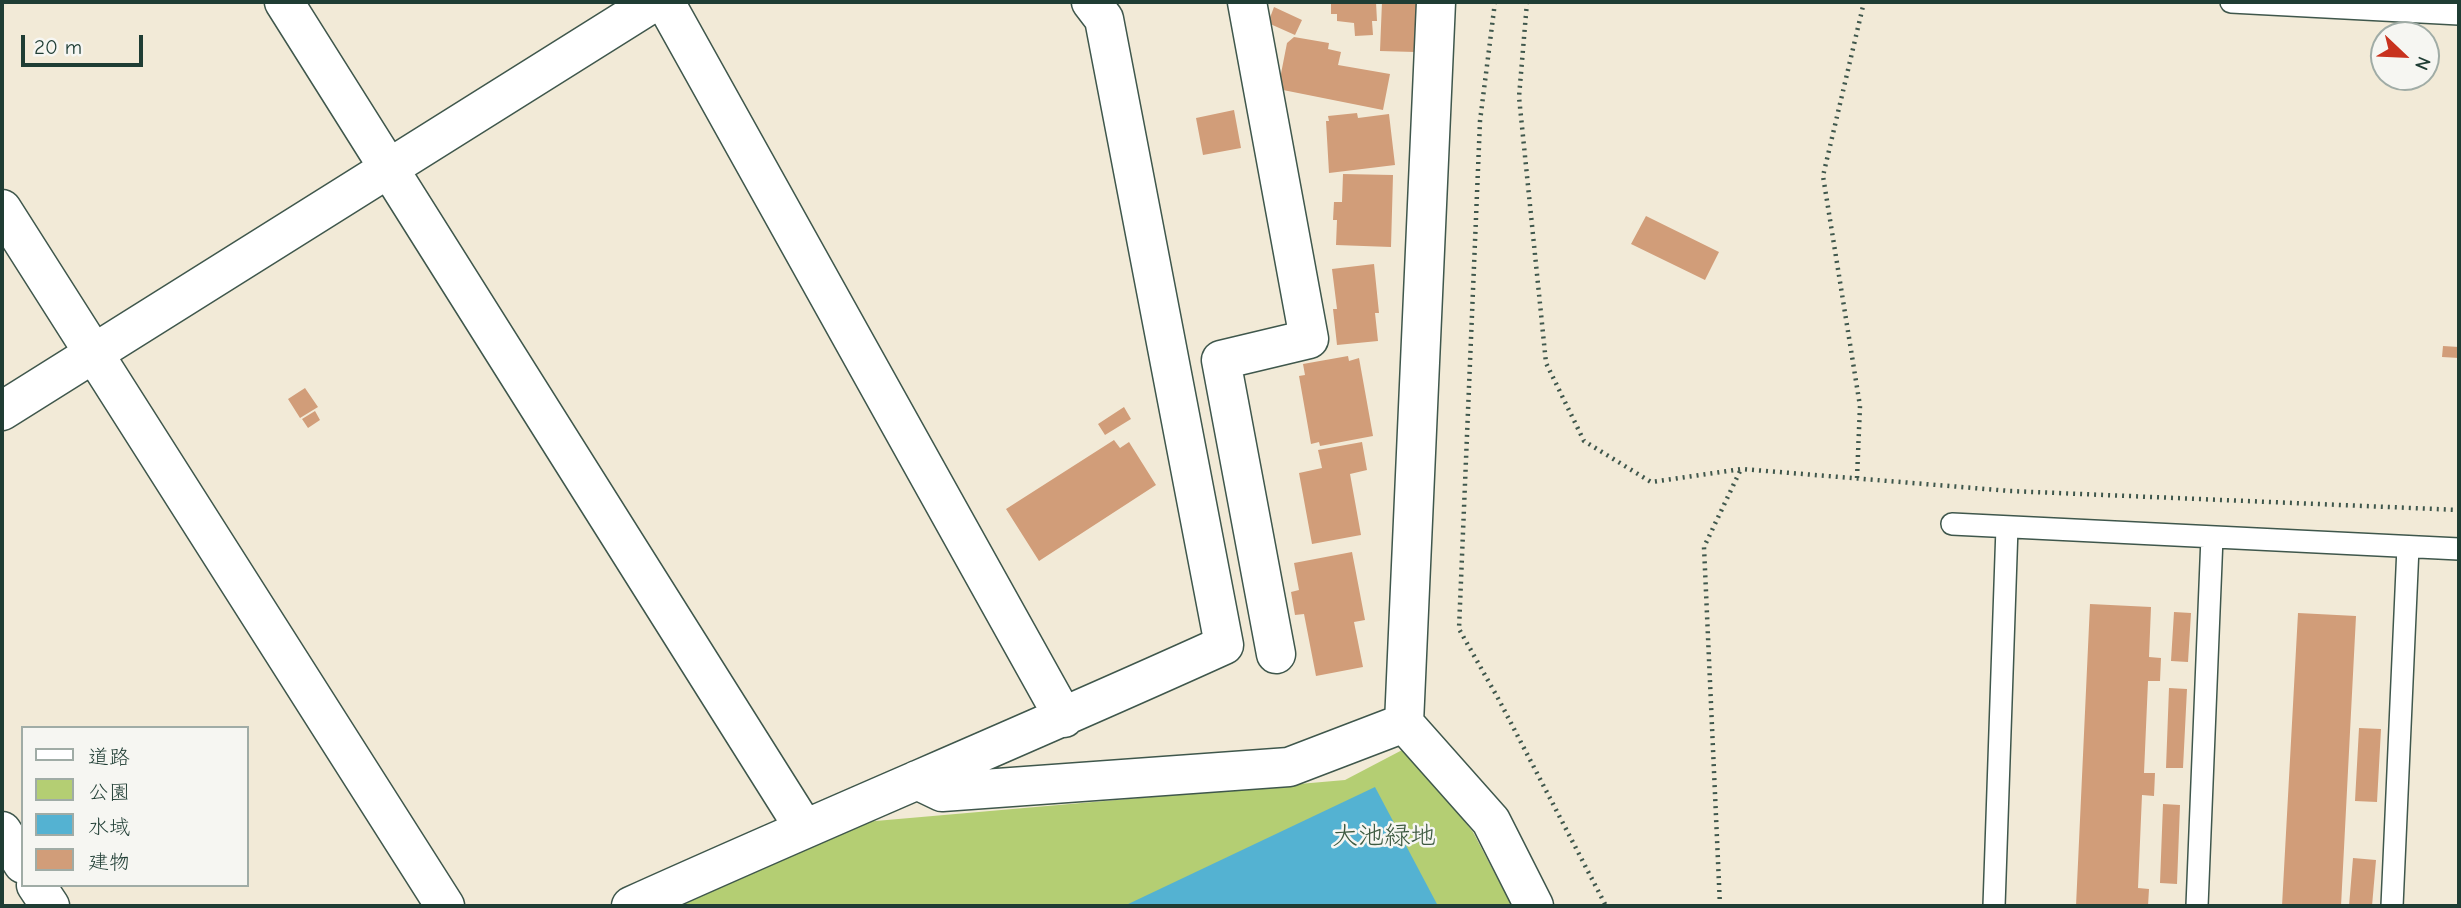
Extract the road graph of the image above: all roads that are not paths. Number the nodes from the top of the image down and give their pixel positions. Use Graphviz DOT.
graph roads {
  1 [pos="284,2"];
  2 [pos="654,2"];
  3 [pos="665,2"];
  4 [pos="1091,2"];
  5 [pos="1247,2"];
  6 [pos="1436,2"];
  7 [pos="2231,2"];
  8 [pos="2357,5"];
  9 [pos="2459,14"];
  10 [pos="389,170"];
  11 [pos="2,209"];
  12 [pos="94,352"];
  13 [pos="2,411"];
  14 [pos="1952,524"];
  15 [pos="2007,527"];
  16 [pos="2212,537"];
  17 [pos="2408,547"];
  18 [pos="2459,549"];
  19 [pos="1276,654"];
  20 [pos="1064,718"];
  21 [pos="1404,723"];
  22 [pos="917,780"];
  23 [pos="804,828"];
  24 [pos="2,831"];
  25 [pos="21,861"];
  26 [pos="37,887"];
  27 [pos="50,906"];
  28 [pos="445,906"];
  29 [pos="631,906"];
  30 [pos="1534,906"];
  31 [pos="1994,906"];
  32 [pos="2197,906"];
  33 [pos="2392,906"];
  1 -- 10 [label="street"];
  2 -- 10 [label="street"];
  3 -- 20 [label="street"];
  4 -- 20 [label="street"];
  5 -- 19 [label="street"];
  6 -- 21 [label="street"];
  7 -- 8 [label="lane"];
  8 -- 9 [label="lane"];
  10 -- 12 [label="street"];
  10 -- 23 [label="street"];
  11 -- 12 [label="street"];
  12 -- 13 [label="street"];
  12 -- 28 [label="street"];
  14 -- 15 [label="lane"];
  15 -- 16 [label="lane"];
  15 -- 31 [label="lane"];
  16 -- 17 [label="lane"];
  16 -- 32 [label="lane"];
  17 -- 18 [label="lane"];
  17 -- 33 [label="lane"];
  20 -- 22 [label="street"];
  21 -- 22 [label="street"];
  21 -- 30 [label="street"];
  22 -- 23 [label="street"];
  23 -- 29 [label="street"];
  24 -- 25 [label="street"];
  26 -- 27 [label="street"];
}
